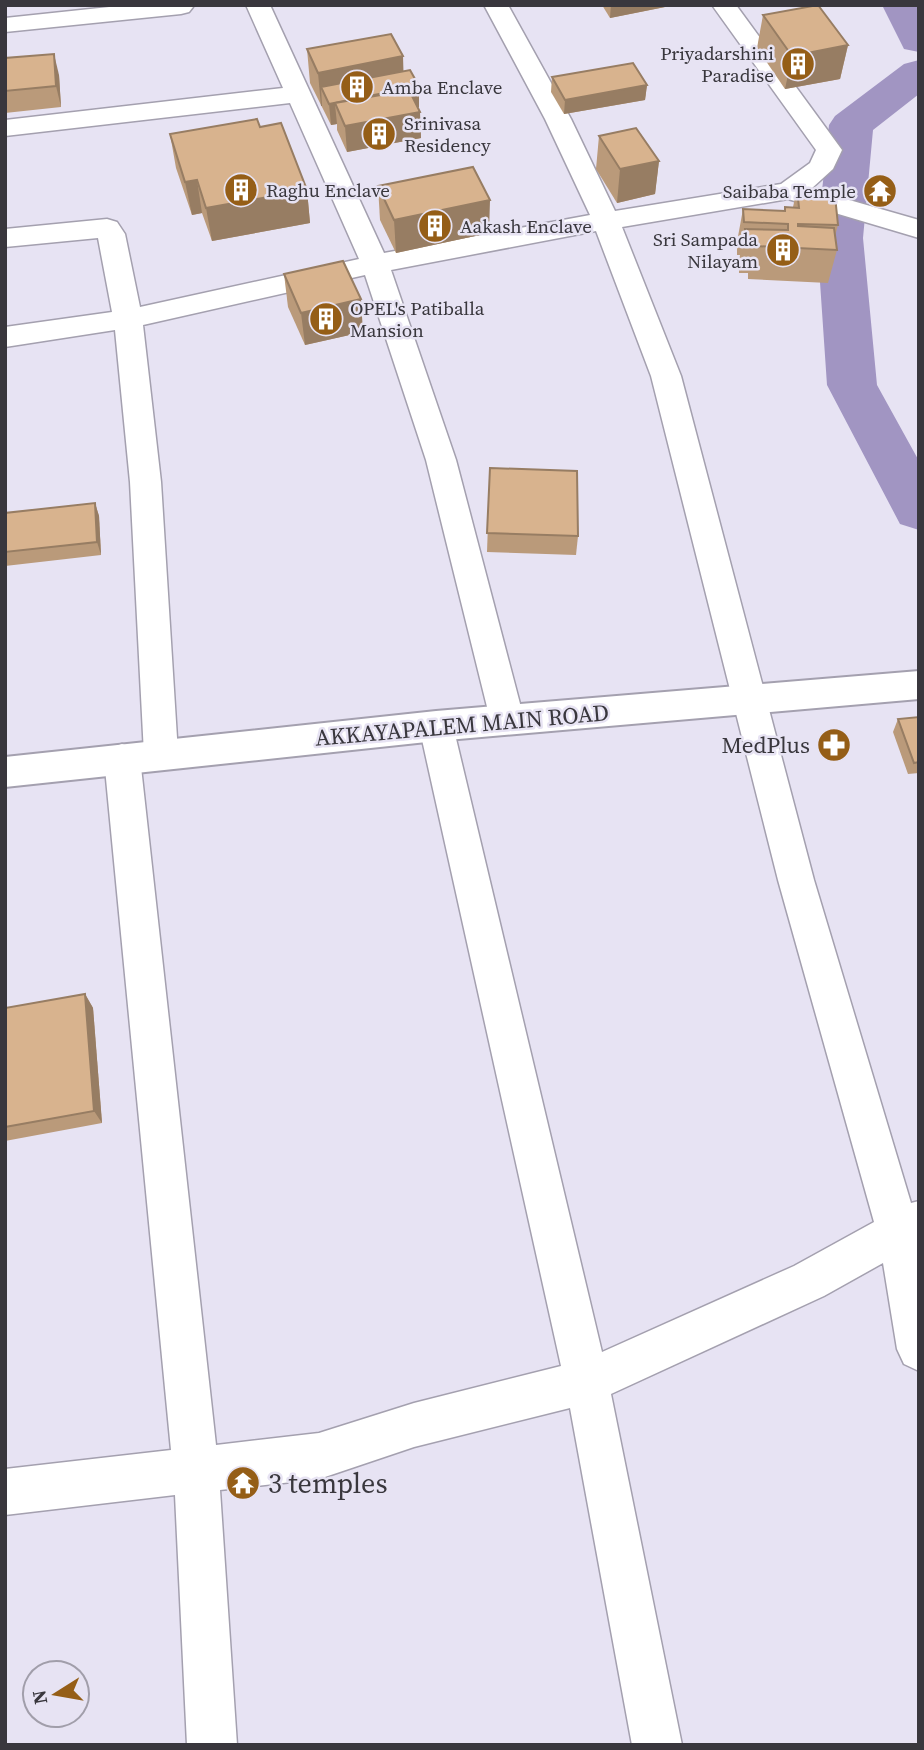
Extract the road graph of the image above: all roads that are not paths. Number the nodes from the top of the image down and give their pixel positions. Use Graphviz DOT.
graph roads {
  1 [pos="258,5"];
  2 [pos="496,5"];
  3 [pos="724,5"];
  4 [pos="181,7"];
  5 [pos="5,25"];
  6 [pos="300,94"];
  7 [pos="5,128"];
  8 [pos="789,191"];
  9 [pos="606,221"];
  10 [pos="919,229"];
  11 [pos="5,238"];
  12 [pos="375,264"];
  13 [pos="128,319"];
  14 [pos="5,337"];
  15 [pos="919,685"];
  16 [pos="748,700"];
  17 [pos="507,719"];
  18 [pos="436,726"];
  19 [pos="141,756"];
  20 [pos="5,772"];
  21 [pos="908,1225"];
  22 [pos="919,1349"];
  23 [pos="587,1382"];
  24 [pos="196,1469"];
  25 [pos="5,1492"];
  26 [pos="212,1745"];
  27 [pos="657,1745"];
  1 -- 6 [label="street"];
  2 -- 9 [label="street"];
  3 -- 8 [label="street"];
  4 -- 5 [label="street"];
  6 -- 7 [label="street"];
  6 -- 12 [label="street"];
  8 -- 9 [label="street"];
  8 -- 10 [label="street"];
  9 -- 12 [label="street"];
  9 -- 16 [label="street"];
  11 -- 13 [label="street"];
  12 -- 13 [label="street"];
  12 -- 17 [label="street"];
  13 -- 14 [label="street"];
  13 -- 19 [label="street"];
  15 -- 16 [label="main road, AKKAYAPALEM MAIN ROAD"];
  16 -- 17 [label="main road, AKKAYAPALEM MAIN ROAD"];
  16 -- 21 [label="street"];
  17 -- 18 [label="main road, AKKAYAPALEM MAIN ROAD"];
  18 -- 19 [label="main road, AKKAYAPALEM MAIN ROAD"];
  18 -- 23 [label="street"];
  19 -- 20 [label="main road, AKKAYAPALEM MAIN ROAD"];
  19 -- 24 [label="street"];
  21 -- 22 [label="street"];
  21 -- 23 [label="street"];
  23 -- 24 [label="street"];
  23 -- 27 [label="street"];
  24 -- 25 [label="street"];
  24 -- 26 [label="street"];
}
